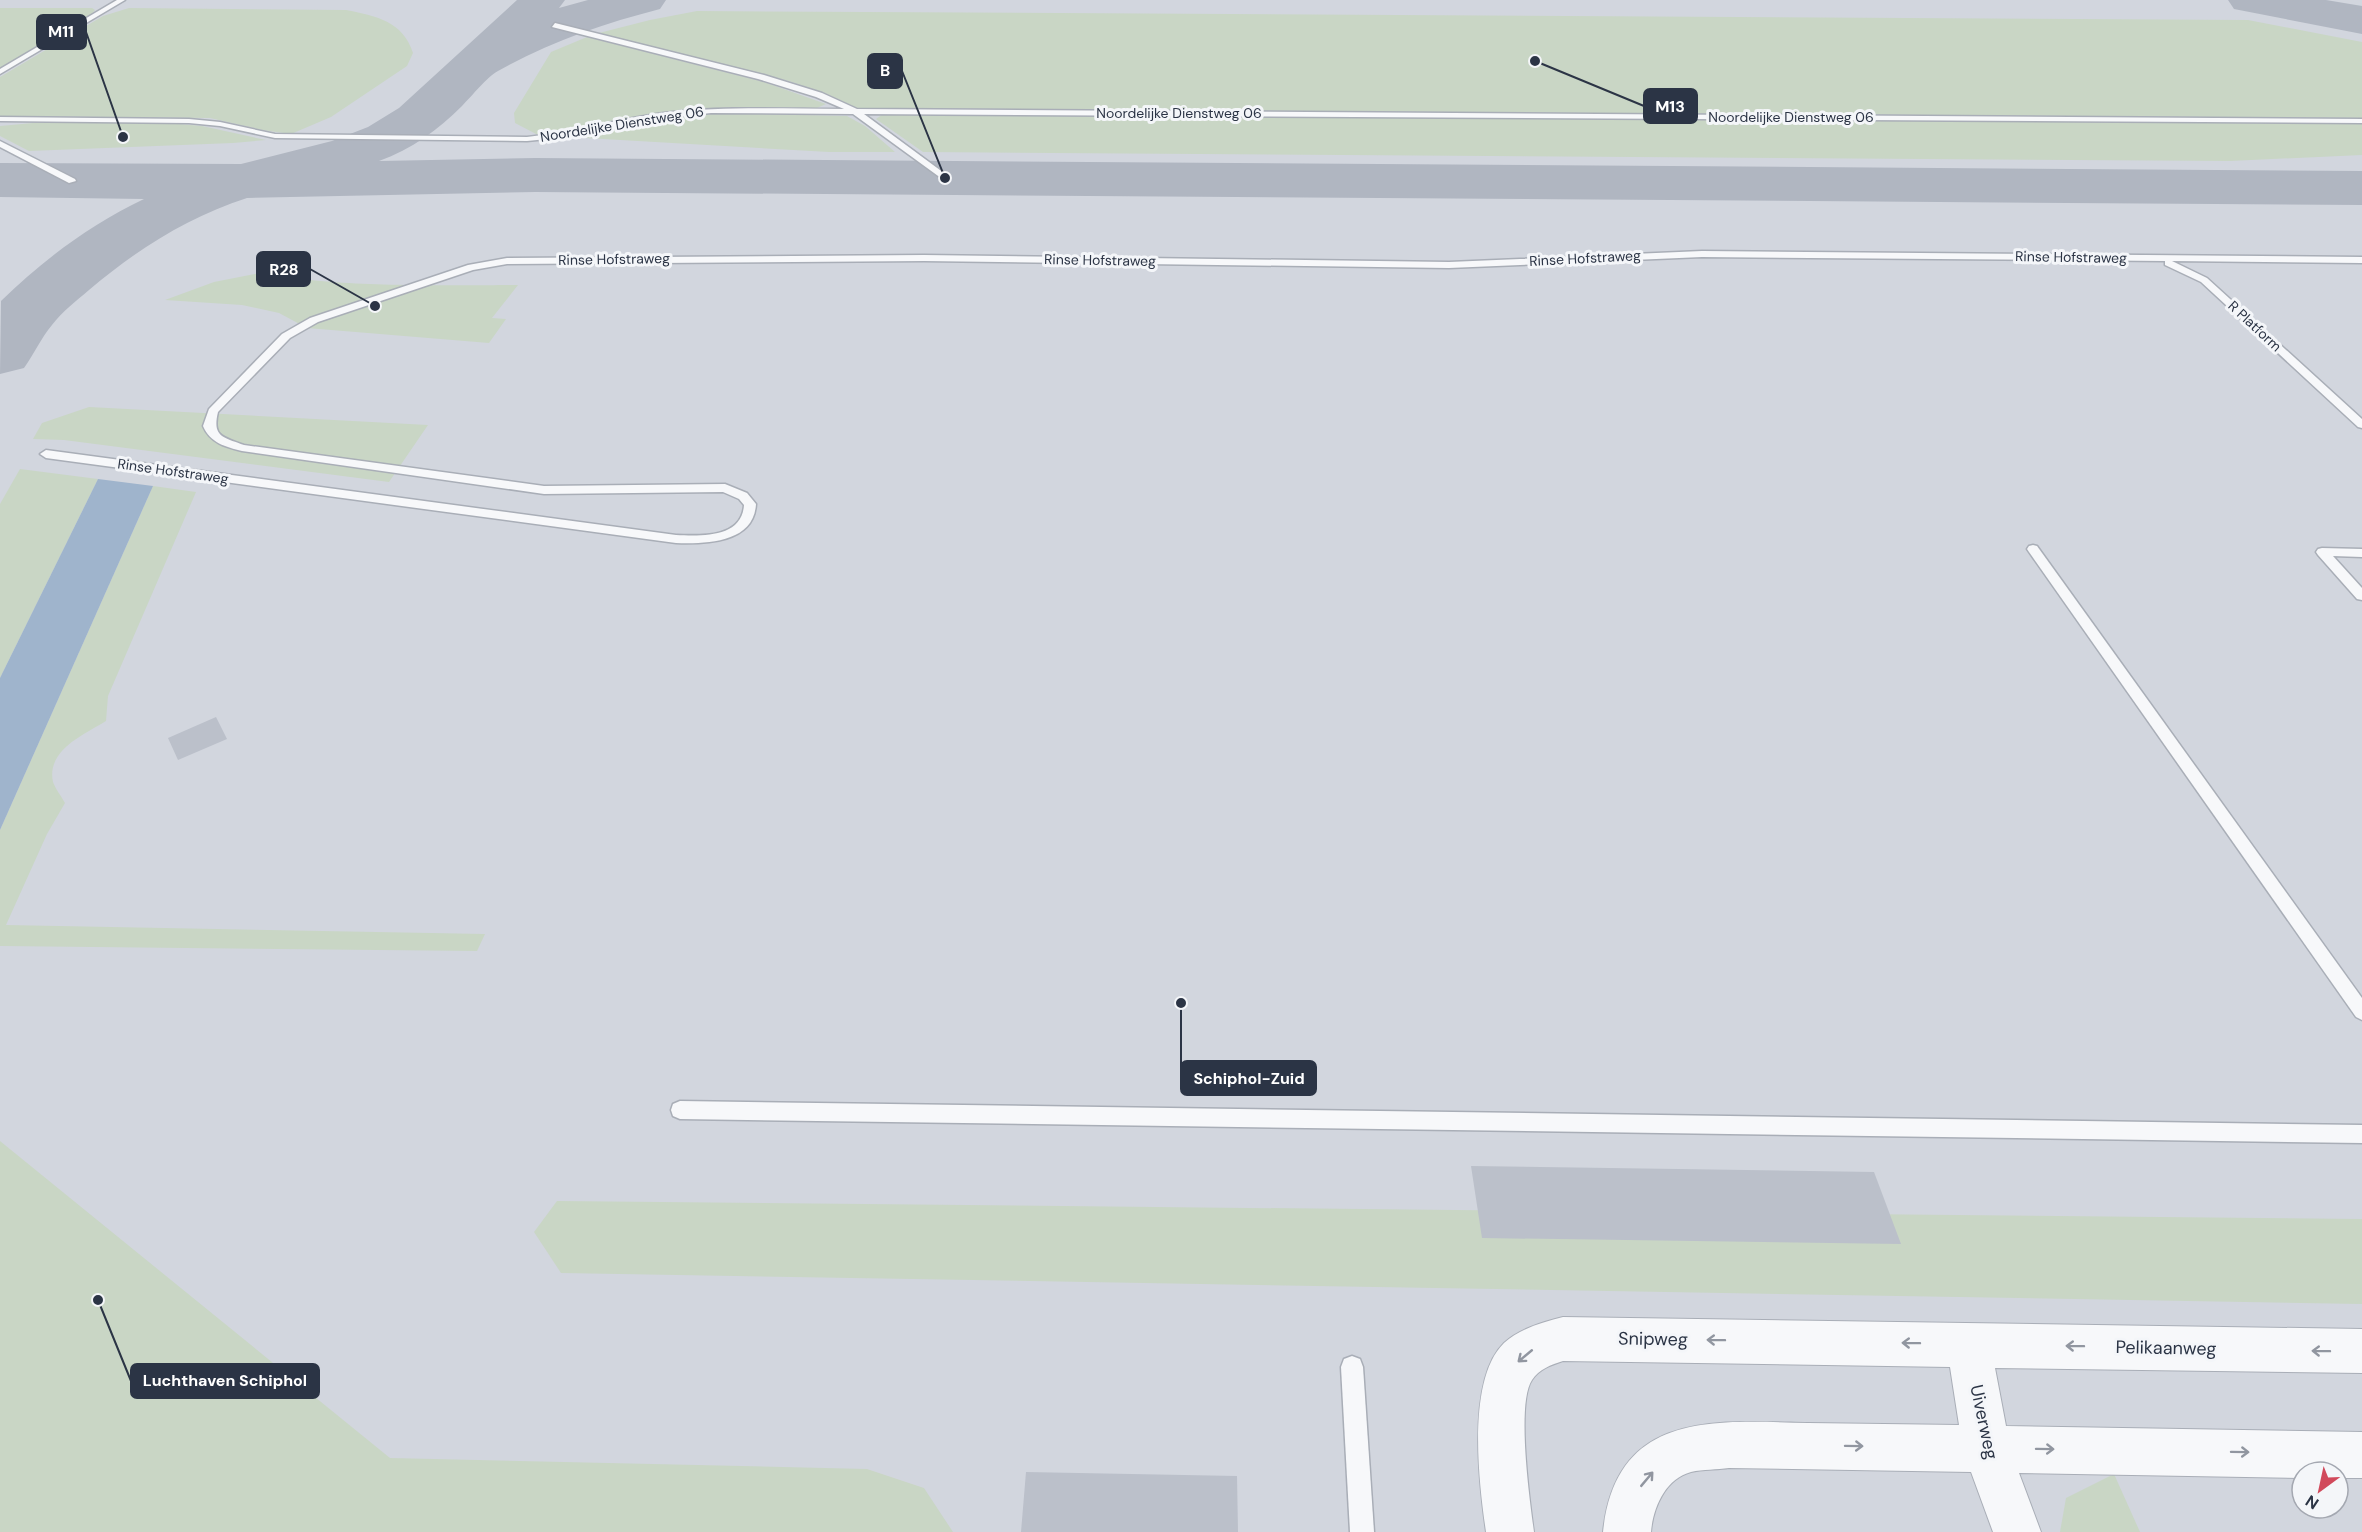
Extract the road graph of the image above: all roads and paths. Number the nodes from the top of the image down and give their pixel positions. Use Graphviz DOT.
graph roads {
  1 [pos="122,0"];
  2 [pos="555,25"];
  3 [pos="0,72"];
  4 [pos="854,111"];
  5 [pos="0,119"];
  6 [pos="2362,121"];
  7 [pos="0,144"];
  8 [pos="945,178"];
  9 [pos="72,181"];
  10 [pos="2133,258"];
  11 [pos="2362,261"];
  12 [pos="2362,425"];
  13 [pos="46,454"];
  14 [pos="2033,549"];
  15 [pos="2362,553"];
  16 [pos="2362,596"];
  17 [pos="2362,1012"];
  18 [pos="680,1110"];
  19 [pos="2362,1134"];
  20 [pos="1969,1344"];
  21 [pos="2362,1351"];
  22 [pos="1352,1367"];
  23 [pos="1986,1448"];
  24 [pos="2362,1455"];
  25 [pos="1362,1532"];
  26 [pos="1510,1532"];
  27 [pos="1627,1532"];
  28 [pos="2018,1532"];
  1 -- 3 [label="lane"];
  2 -- 4 [label="lane"];
  4 -- 5 [label="lane, Noordelijke Dienstweg 06"];
  4 -- 6 [label="lane, Noordelijke Dienstweg 06"];
  4 -- 8 [label="lane"];
  7 -- 9 [label="lane"];
  10 -- 11 [label="lane, Rinse Hofstraweg"];
  10 -- 12 [label="lane, R Platform"];
  10 -- 13 [label="lane, Rinse Hofstraweg"];
  14 -- 17 [label="lane"];
  15 -- 16 [label="lane"];
  18 -- 19 [label="lane"];
  21 -- 20 [label="street, Pelikaanweg, one-way"];
  20 -- 23 [label="street, Uiverweg"];
  20 -- 26 [label="street, Snipweg, one-way"];
  22 -- 25 [label="lane"];
  23 -- 24 [label="street, one-way"];
  27 -- 23 [label="street, one-way"];
  23 -- 28 [label="street, Uiverweg"];
}
